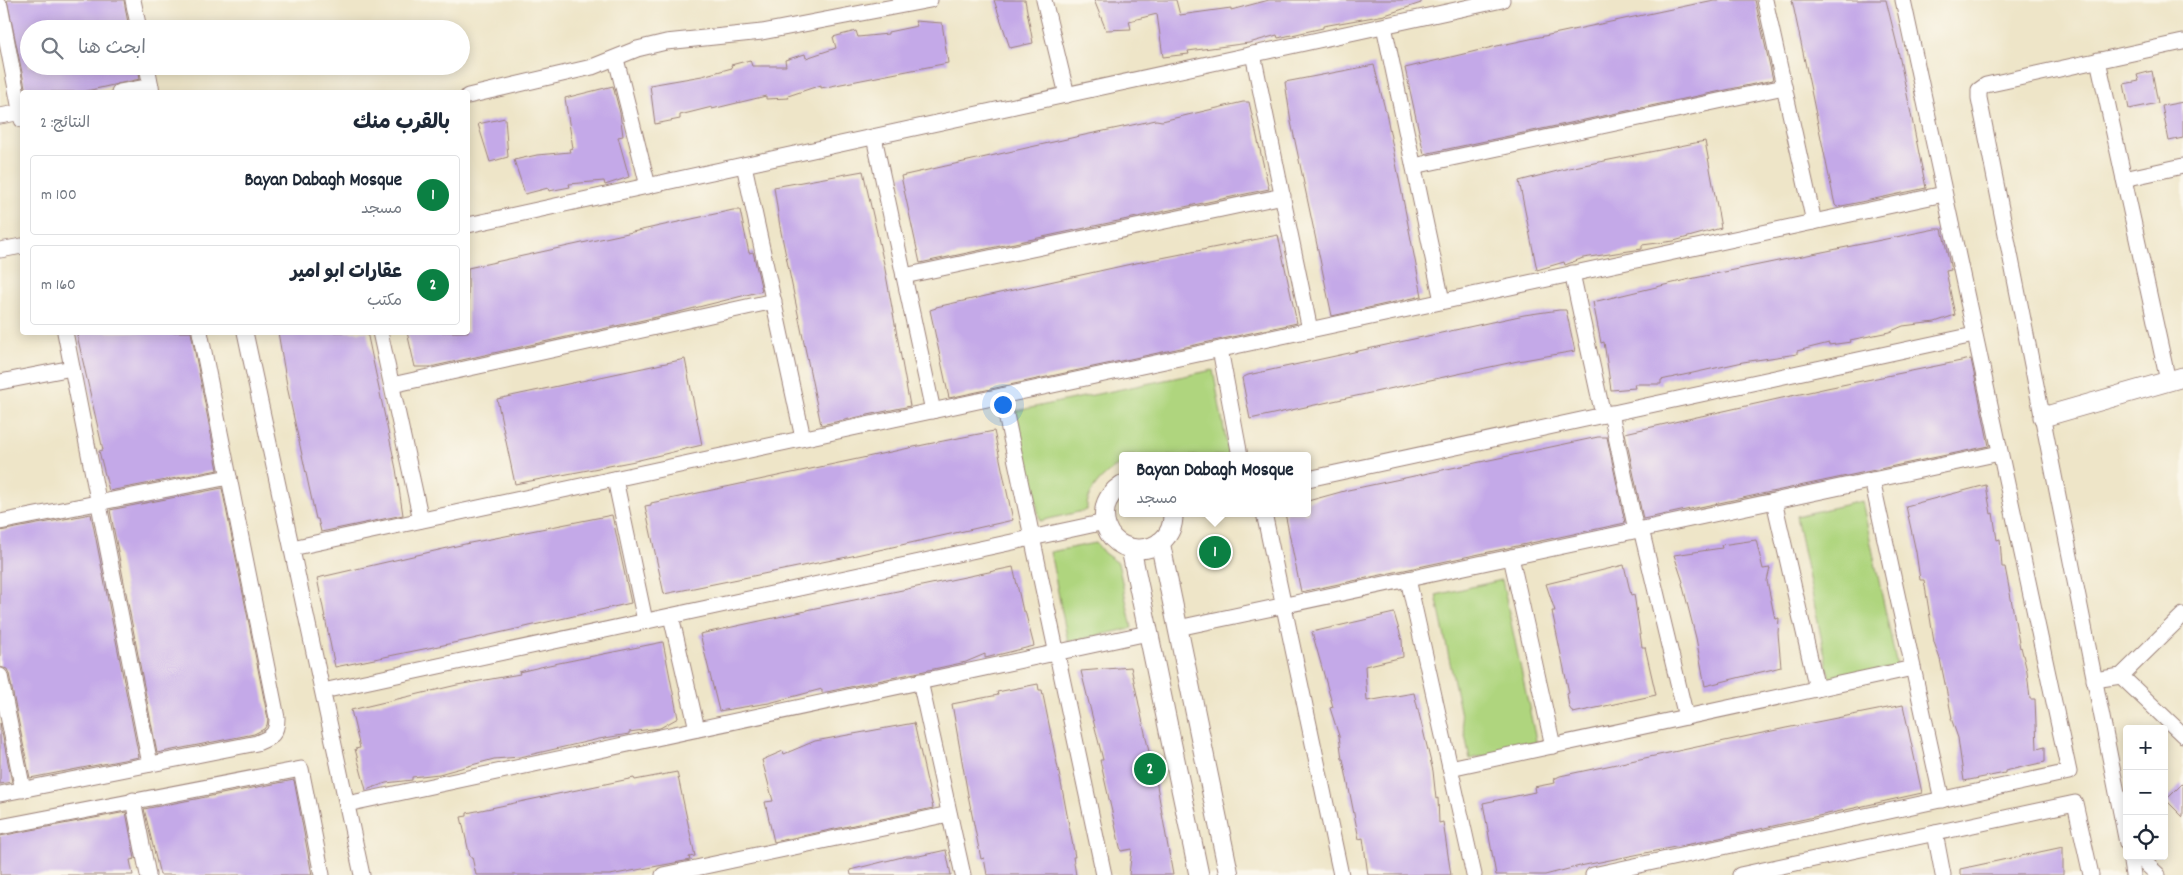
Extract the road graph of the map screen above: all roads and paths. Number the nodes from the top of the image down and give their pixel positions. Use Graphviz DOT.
graph roads {
  1 [pos="133,0"];
  2 [pos="930,0"];
  3 [pos="1044,0"];
  4 [pos="1502,0"];
  5 [pos="1765,0"];
  6 [pos="1903,0"];
  7 [pos="1479,2"];
  8 [pos="0,6"];
  9 [pos="137,20"];
  10 [pos="1384,26"];
  11 [pos="2183,42"];
  12 [pos="1253,54"];
  13 [pos="616,59"];
  14 [pos="2098,60"];
  15 [pos="149,75"];
  16 [pos="1784,87"];
  17 [pos="151,89"];
  18 [pos="1067,95"];
  19 [pos="470,96"];
  20 [pos="20,105"];
  21 [pos="20,115"];
  22 [pos="0,116"];
  23 [pos="874,137"];
  24 [pos="744,165"];
  25 [pos="1414,166"];
  26 [pos="2183,166"];
  27 [pos="2124,179"];
  28 [pos="648,186"];
  29 [pos="1944,194"];
  30 [pos="1283,196"];
  31 [pos="1814,222"];
  32 [pos="470,225"];
  33 [pos="20,246"];
  34 [pos="0,250"];
  35 [pos="1572,273"];
  36 [pos="904,276"];
  37 [pos="774,301"];
  38 [pos="1442,301"];
  39 [pos="1310,330"];
  40 [pos="66,335"];
  41 [pos="201,335"];
  42 [pos="246,335"];
  43 [pos="381,335"];
  44 [pos="1974,335"];
  45 [pos="1220,349"];
  46 [pos="72,368"];
  47 [pos="2175,379"];
  48 [pos="0,382"];
  49 [pos="392,385"];
  50 [pos="1002,396"];
  51 [pos="933,411"];
  52 [pos="1607,414"];
  53 [pos="2043,417"];
  54 [pos="803,438"];
  55 [pos="1239,452"];
  56 [pos="2000,453"];
  57 [pos="229,477"];
  58 [pos="1311,478"];
  59 [pos="615,479"];
  60 [pos="1872,480"];
  61 [pos="1119,488"];
  62 [pos="1774,501"];
  63 [pos="99,502"];
  64 [pos="1172,517"];
  65 [pos="1265,517"];
  66 [pos="421,520"];
  67 [pos="0,522"];
  68 [pos="1105,522"];
  69 [pos="1638,530"];
  70 [pos="1031,538"];
  71 [pos="1160,542"];
  72 [pos="292,548"];
  73 [pos="1131,549"];
  74 [pos="1511,557"];
  75 [pos="1408,579"];
  76 [pos="1283,605"];
  77 [pos="2183,615"];
  78 [pos="671,616"];
  79 [pos="645,621"];
  80 [pos="1178,628"];
  81 [pos="1148,632"];
  82 [pos="1056,652"];
  83 [pos="1913,668"];
  84 [pos="0,676"];
  85 [pos="2121,676"];
  86 [pos="2094,680"];
  87 [pos="920,681"];
  88 [pos="1817,689"];
  89 [pos="323,691"];
  90 [pos="1686,717"];
  91 [pos="697,729"];
  92 [pos="2183,735"];
  93 [pos="1553,746"];
  94 [pos="150,764"];
  95 [pos="1450,768"];
  96 [pos="23,790"];
  97 [pos="0,794"];
  98 [pos="133,800"];
  99 [pos="1942,800"];
  100 [pos="347,804"];
  101 [pos="949,814"];
  102 [pos="2123,823"];
  103 [pos="0,827"];
  104 [pos="1934,833"];
  105 [pos="2131,860"];
  106 [pos="2142,860"];
  107 [pos="148,875"];
  108 [pos="322,875"];
  109 [pos="362,875"];
  110 [pos="663,875"];
  111 [pos="963,875"];
  112 [pos="1104,875"];
  113 [pos="1198,875"];
  114 [pos="1229,875"];
  115 [pos="1340,875"];
  116 [pos="1474,875"];
  117 [pos="1593,875"];
  118 [pos="1740,875"];
  119 [pos="1943,875"];
  120 [pos="2091,875"];
  121 [pos="2133,875"];
  122 [pos="2158,875"];
  1 -- 9 [label="street"];
  2 -- 13 [label="street"];
  3 -- 18 [label="street"];
  4 -- 7 [label="street"];
  5 -- 16 [label="street"];
  6 -- 29 [label="street"];
  7 -- 10 [label="street"];
  8 -- 20 [label="street"];
  10 -- 12 [label="street"];
  10 -- 25 [label="street"];
  11 -- 14 [label="street"];
  12 -- 18 [label="street"];
  12 -- 30 [label="street"];
  13 -- 19 [label="street"];
  13 -- 28 [label="street"];
  14 -- 27 [label="street"];
  14 -- 53 [label="street"];
  15 -- 17 [label="street"];
  16 -- 25 [label="street"];
  16 -- 31 [label="street"];
  18 -- 23 [label="street"];
  21 -- 22 [label="street"];
  23 -- 24 [label="street"];
  23 -- 36 [label="street"];
  24 -- 28 [label="street"];
  24 -- 37 [label="street"];
  25 -- 38 [label="street"];
  26 -- 27 [label="street"];
  27 -- 47 [label="street"];
  28 -- 32 [label="street"];
  29 -- 31 [label="street"];
  29 -- 44 [label="street"];
  30 -- 36 [label="street"];
  30 -- 39 [label="street"];
  31 -- 35 [label="street"];
  33 -- 34 [label="street"];
  35 -- 38 [label="street"];
  35 -- 52 [label="street"];
  36 -- 51 [label="street"];
  37 -- 49 [label="street"];
  37 -- 54 [label="street"];
  38 -- 39 [label="street"];
  39 -- 45 [label="street"];
  40 -- 46 [label="street"];
  41 -- 57 [label="street"];
  42 -- 72 [label="street"];
  43 -- 49 [label="street"];
  44 -- 52 [label="street"];
  44 -- 56 [label="street"];
  45 -- 50 [label="street"];
  45 -- 55 [label="street"];
  46 -- 48 [label="street"];
  46 -- 63 [label="street"];
  47 -- 53 [label="street"];
  49 -- 66 [label="street"];
  50 -- 51 [label="street"];
  50 -- 70 [label="street"];
  51 -- 54 [label="street"];
  52 -- 58 [label="street"];
  52 -- 69 [label="street"];
  53 -- 86 [label="street"];
  54 -- 59 [label="street"];
  56 -- 60 [label="street"];
  56 -- 99 [label="street"];
  57 -- 63 [label="street"];
  57 -- 94 [label="street"];
  59 -- 66 [label="street"];
  59 -- 79 [label="street"];
  60 -- 62 [label="street"];
  60 -- 83 [label="street"];
  61 -- 68 [label="street"];
  62 -- 69 [label="street"];
  62 -- 88 [label="street"];
  63 -- 67 [label="street"];
  63 -- 94 [label="street"];
  64 -- 71 [label="street"];
  65 -- 76 [label="street"];
  66 -- 72 [label="street"];
  68 -- 70 [label="street"];
  68 -- 73 [label="street"];
  69 -- 74 [label="street"];
  69 -- 90 [label="street"];
  70 -- 78 [label="street"];
  70 -- 82 [label="street"];
  71 -- 73 [label="street"];
  71 -- 80 [label="street"];
  72 -- 89 [label="street"];
  73 -- 81 [label="street"];
  74 -- 75 [label="street"];
  74 -- 93 [label="street"];
  75 -- 76 [label="street"];
  75 -- 95 [label="street"];
  76 -- 80 [label="street"];
  76 -- 115 [label="street"];
  77 -- 85 [label="street"];
  78 -- 79 [label="street"];
  78 -- 91 [label="street"];
  79 -- 89 [label="street"];
  80 -- 114 [label="street"];
  81 -- 82 [label="street"];
  81 -- 113 [label="street"];
  82 -- 87 [label="street"];
  82 -- 112 [label="street"];
  83 -- 88 [label="street"];
  83 -- 99 [label="street"];
  84 -- 96 [label="street"];
  85 -- 86 [label="street"];
  85 -- 92 [label="street"];
  86 -- 102 [label="street"];
  87 -- 91 [label="street"];
  87 -- 101 [label="street"];
  88 -- 90 [label="street"];
  89 -- 100 [label="street"];
  90 -- 93 [label="street"];
  91 -- 100 [label="street"];
  93 -- 95 [label="street"];
  94 -- 96 [label="street"];
  95 -- 116 [label="street"];
  96 -- 97 [label="street"];
  98 -- 103 [label="street"];
  98 -- 107 [label="street"];
  98 -- 108 [label="street"];
  99 -- 117 [label="street"];
  100 -- 109 [label="street"];
  101 -- 110 [label="street"];
  101 -- 111 [label="street"];
  104 -- 118 [label="street"];
  104 -- 119 [label="street"];
  104 -- 120 [label="street"];
  105 -- 121 [label="street"];
  106 -- 122 [label="street"];
}
